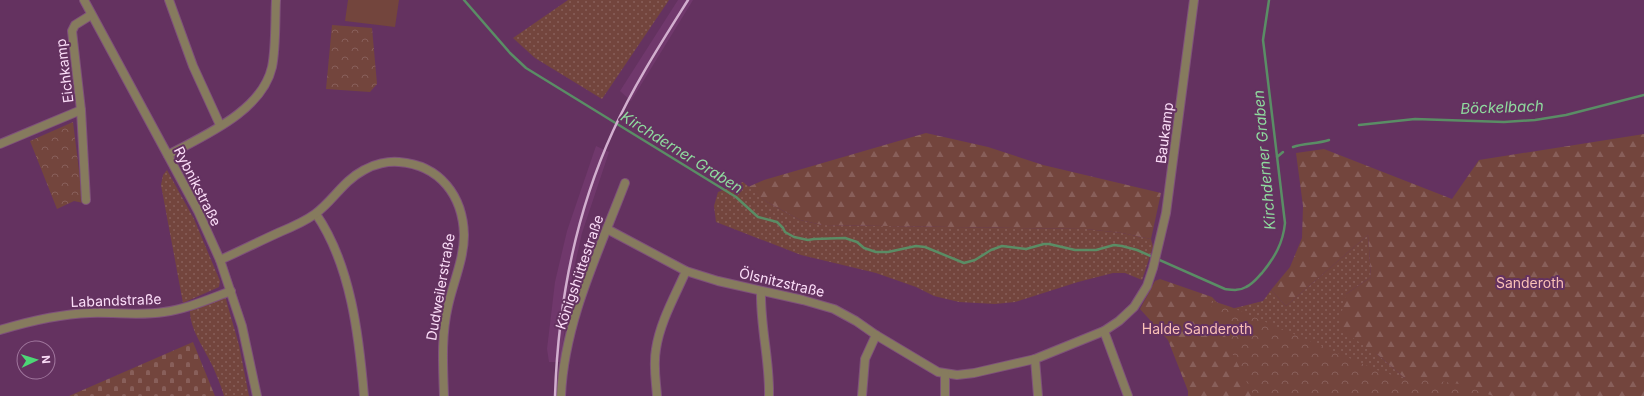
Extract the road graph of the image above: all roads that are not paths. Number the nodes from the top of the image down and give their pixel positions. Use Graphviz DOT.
graph roads {
  1 [pos="84,0"];
  2 [pos="168,0"];
  3 [pos="276,0"];
  4 [pos="1194,0"];
  5 [pos="91,15"];
  6 [pos="81,110"];
  7 [pos="220,126"];
  8 [pos="0,144"];
  9 [pos="168,155"];
  10 [pos="624,183"];
  11 [pos="86,200"];
  12 [pos="316,214"];
  13 [pos="607,229"];
  14 [pos="220,260"];
  15 [pos="686,271"];
  16 [pos="231,291"];
  17 [pos="761,291"];
  18 [pos="0,330"];
  19 [pos="1104,331"];
  20 [pos="876,335"];
  21 [pos="1035,360"];
  22 [pos="945,374"];
  23 [pos="257,396"];
  24 [pos="364,396"];
  25 [pos="444,396"];
  26 [pos="561,396"];
  27 [pos="657,396"];
  28 [pos="769,396"];
  29 [pos="862,396"];
  30 [pos="945,396"];
  31 [pos="1038,396"];
  32 [pos="1128,396"];
  1 -- 5 [label="street, Rybnikstraße"];
  2 -- 7 [label="street"];
  3 -- 7 [label="street"];
  4 -- 19 [label="street, Baukamp"];
  5 -- 6 [label="street, Eichkamp"];
  5 -- 9 [label="street, Rybnikstraße"];
  6 -- 8 [label="street, Eichkamp"];
  6 -- 11 [label="street, Eichkamp"];
  7 -- 9 [label="street"];
  9 -- 14 [label="street, Rybnikstraße"];
  10 -- 13 [label="street, Königshüttestraße"];
  12 -- 14 [label="street, Dudweilerstraße"];
  12 -- 24 [label="street"];
  12 -- 25 [label="street, Dudweilerstraße"];
  13 -- 15 [label="street, Ölsnitzstraße"];
  13 -- 26 [label="street, Königshüttestraße"];
  14 -- 16 [label="street, Rybnikstraße"];
  15 -- 17 [label="street, Ölsnitzstraße"];
  15 -- 27 [label="street"];
  16 -- 18 [label="street, Labandstraße"];
  16 -- 23 [label="street, Rybnikstraße"];
  17 -- 20 [label="street, Ölsnitzstraße"];
  17 -- 28 [label="street"];
  19 -- 21 [label="street, Baukamp"];
  19 -- 32 [label="street"];
  20 -- 22 [label="street, Ölsnitzstraße"];
  20 -- 29 [label="street"];
  21 -- 22 [label="street, Baukamp"];
  21 -- 31 [label="street"];
  22 -- 30 [label="street"];
}
